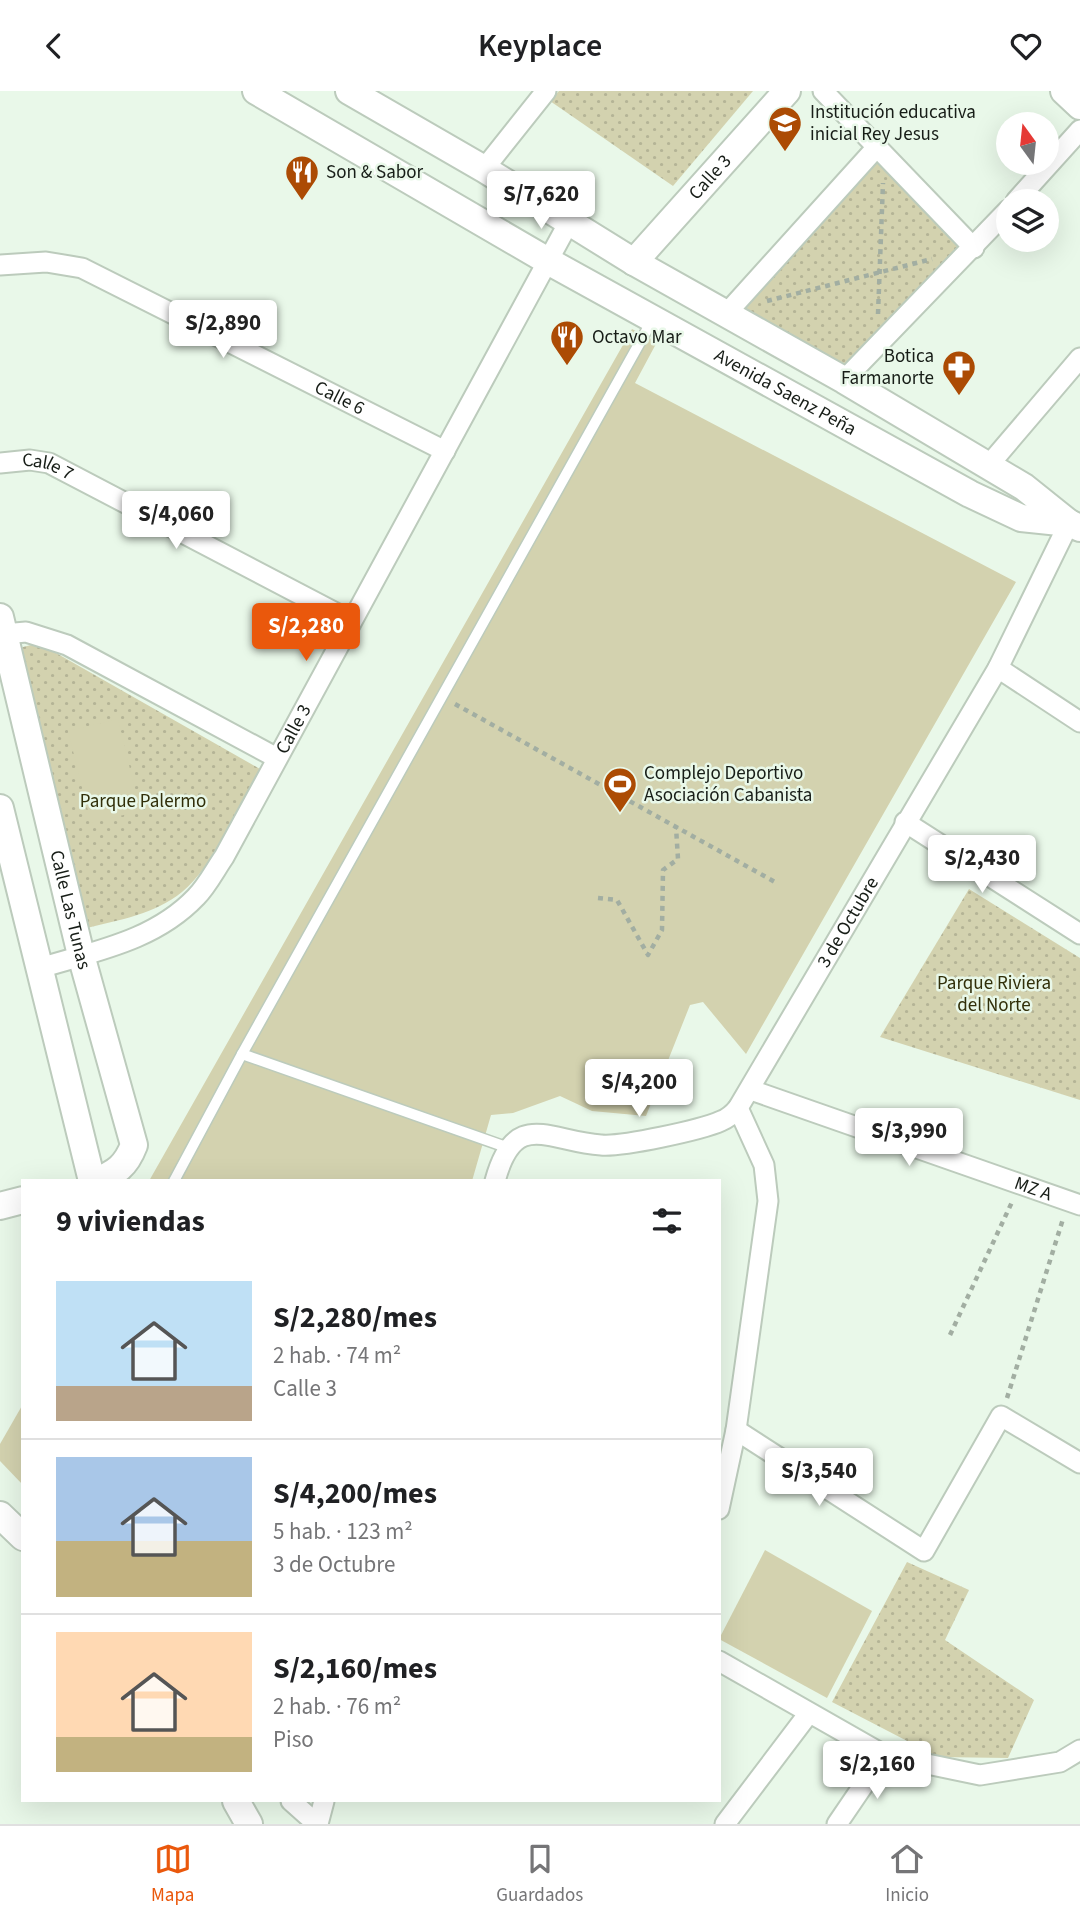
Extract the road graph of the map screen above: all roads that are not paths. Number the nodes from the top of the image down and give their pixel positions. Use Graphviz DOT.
graph roads {
  1 [pos="256,91"];
  2 [pos="349,91"];
  3 [pos="546,91"];
  4 [pos="823,91"];
  5 [pos="1064,91"];
  6 [pos="784,92"];
  7 [pos="1080,106"];
  8 [pos="1080,129"];
  9 [pos="880,152"];
  10 [pos="484,169"];
  11 [pos="1027,189"];
  12 [pos="569,222"];
  13 [pos="996,223"];
  14 [pos="974,248"];
  15 [pos="548,261"];
  16 [pos="634,262"];
  17 [pos="0,265"];
  18 [pos="733,318"];
  19 [pos="653,319"];
  20 [pos="1080,358"];
  21 [pos="844,380"];
  22 [pos="445,450"];
  23 [pos="0,464"];
  24 [pos="988,466"];
  25 [pos="1074,526"];
  26 [pos="351,621"];
  27 [pos="2,625"];
  28 [pos="998,669"];
  29 [pos="1080,722"];
  30 [pos="277,758"];
  31 [pos="0,808"];
  32 [pos="905,822"];
  33 [pos="1080,934"];
  34 [pos="81,955"];
  35 [pos="40,968"];
  36 [pos="242,1054"];
  37 [pos="751,1090"];
  38 [pos="738,1108"];
  39 [pos="509,1148"];
  40 [pos="93,1179"];
  41 [pos="100,1179"];
  42 [pos="175,1179"];
  43 [pos="496,1179"];
  44 [pos="21,1201"];
  45 [pos="1074,1203"];
  46 [pos="0,1206"];
  47 [pos="736,1430"];
  48 [pos="1080,1463"];
  49 [pos="721,1500"];
  50 [pos="0,1515"];
  51 [pos="21,1535"];
  52 [pos="721,1662"];
  53 [pos="809,1713"];
  54 [pos="1080,1749"];
  55 [pos="884,1755"];
  56 [pos="1080,1756"];
  57 [pos="1060,1762"];
  58 [pos="237,1802"];
  59 [pos="322,1802"];
  60 [pos="307,1812"];
  61 [pos="249,1824"];
  62 [pos="725,1824"];
  63 [pos="837,1824"];
  1 -- 15 [label="main road, Avenida Saenz Peña"];
  2 -- 10 [label="main road, Avenida Saenz Peña"];
  3 -- 10 [label="street"];
  4 -- 9 [label="street"];
  5 -- 7 [label="main road"];
  6 -- 16 [label="main road, Calle 3"];
  8 -- 11 [label="street"];
  9 -- 14 [label="street"];
  9 -- 18 [label="street"];
  10 -- 12 [label="main road, Avenida Saenz Peña"];
  12 -- 15 [label="street, Calle 3"];
  12 -- 16 [label="main road, Avenida Saenz Peña"];
  13 -- 14 [label="street"];
  14 -- 21 [label="street"];
  15 -- 19 [label="main road, Avenida Saenz Peña"];
  15 -- 22 [label="street, Calle 3"];
  16 -- 18 [label="main road, Avenida Saenz Peña"];
  17 -- 22 [label="street, Calle 6"];
  18 -- 21 [label="main road, Avenida Saenz Peña"];
  19 -- 25 [label="main road, Avenida Saenz Peña"];
  19 -- 36 [label="lane"];
  20 -- 24 [label="street"];
  21 -- 24 [label="main road, Avenida Saenz Peña"];
  22 -- 26 [label="street, Calle 3"];
  23 -- 26 [label="street, Calle 7"];
  24 -- 25 [label="main road, Avenida Saenz Peña"];
  25 -- 28 [label="street, 3 de Octubre"];
  26 -- 30 [label="street, Calle 3"];
  27 -- 30 [label="street"];
  27 -- 34 [label="main road, Calle Las Tunas"];
  28 -- 29 [label="street"];
  28 -- 32 [label="street, 3 de Octubre"];
  30 -- 34 [label="street, Calle 3"];
  31 -- 35 [label="main road, Calle Las Tunas"];
  32 -- 33 [label="street"];
  32 -- 37 [label="street, 3 de Octubre"];
  34 -- 35 [label="street, Calle 3"];
  34 -- 41 [label="main road, Calle Las Tunas"];
  35 -- 40 [label="main road, Calle Las Tunas"];
  36 -- 39 [label="lane"];
  36 -- 42 [label="lane"];
  37 -- 38 [label="street, 3 de Octubre"];
  37 -- 45 [label="street, MZ A"];
  38 -- 39 [label="street, 3 de Octubre"];
  38 -- 47 [label="street"];
  39 -- 43 [label="street"];
  44 -- 46 [label="main road"];
  47 -- 48 [label="street"];
  47 -- 49 [label="street"];
  50 -- 51 [label="main road"];
  52 -- 53 [label="street"];
  53 -- 55 [label="street"];
  53 -- 62 [label="street"];
  54 -- 57 [label="street"];
  55 -- 57 [label="street"];
  55 -- 63 [label="street"];
  56 -- 57 [label="street"];
  58 -- 61 [label="main road"];
  59 -- 60 [label="street"];
}
